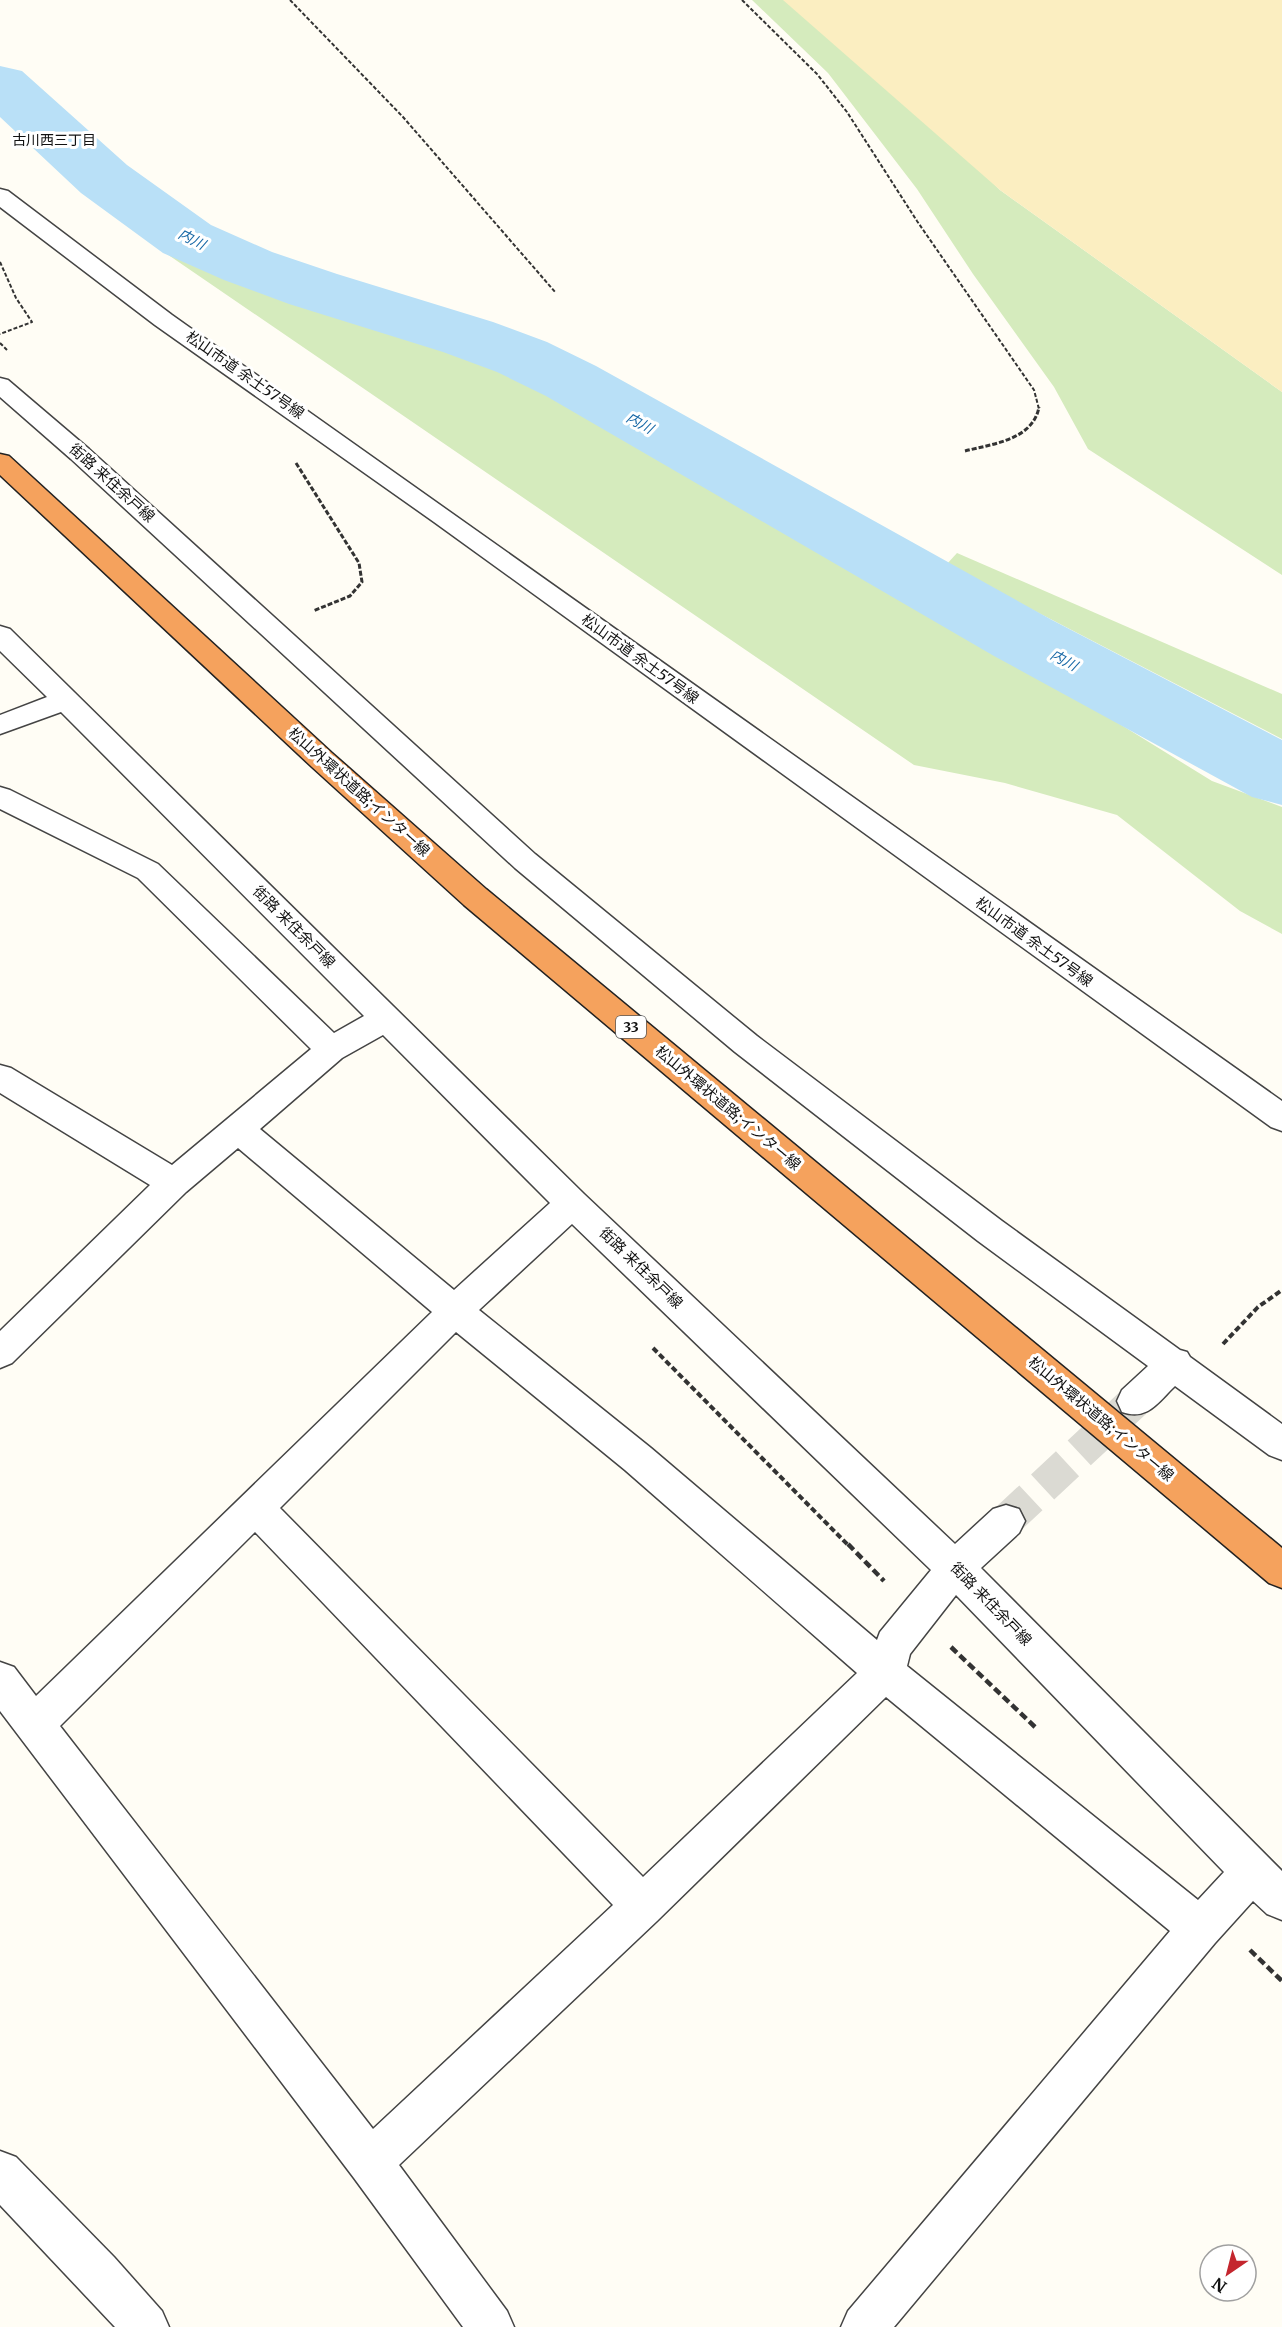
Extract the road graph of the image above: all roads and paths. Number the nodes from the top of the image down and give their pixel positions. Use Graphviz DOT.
graph roads {
  1 [pos="290,0"];
  2 [pos="742,0"];
  3 [pos="0,196"];
  4 [pos="0,262"];
  5 [pos="556,292"];
  6 [pos="0,334"];
  7 [pos="0,343"];
  8 [pos="13,355"];
  9 [pos="0,385"];
  10 [pos="301,414"];
  11 [pos="965,451"];
  12 [pos="0,461"];
  13 [pos="312,612"];
  14 [pos="0,635"];
  15 [pos="64,701"];
  16 [pos="0,725"];
  17 [pos="0,797"];
  18 [pos="386,1018"];
  19 [pos="331,1050"];
  20 [pos="0,1077"];
  21 [pos="1282,1118"];
  22 [pos="239,1130"];
  23 [pos="174,1183"];
  24 [pos="572,1203"];
  25 [pos="1282,1290"];
  26 [pos="455,1311"];
  27 [pos="1218,1348"];
  28 [pos="0,1353"];
  29 [pos="1174,1364"];
  30 [pos="1135,1401"];
  31 [pos="1282,1444"];
  32 [pos="255,1507"];
  33 [pos="1006,1521"];
  34 [pos="955,1568"];
  35 [pos="1282,1571"];
  36 [pos="885,1672"];
  37 [pos="0,1680"];
  38 [pos="35,1724"];
  39 [pos="1267,1886"];
  40 [pos="642,1906"];
  41 [pos="1200,1928"];
  42 [pos="370,2162"];
  43 [pos="0,2173"];
  44 [pos="146,2327"];
  45 [pos="491,2327"];
  46 [pos="864,2327"];
  1 -- 5 [label="path"];
  2 -- 11 [label="path"];
  3 -- 10 [label="street, 松山市道 余土57号線"];
  4 -- 6 [label="path"];
  7 -- 8 [label="path"];
  9 -- 29 [label="street, 街路 来住余戸線"];
  10 -- 13 [label="path"];
  10 -- 21 [label="street, 松山市道 余土57号線"];
  12 -- 35 [label="highway, 松山外環状道路;インター線 / 33"];
  14 -- 15 [label="street, 街路 来住余戸線"];
  15 -- 16 [label="street"];
  15 -- 18 [label="street, 街路 来住余戸線"];
  17 -- 19 [label="street"];
  18 -- 19 [label="street"];
  18 -- 24 [label="street, 街路 来住余戸線"];
  19 -- 22 [label="street"];
  20 -- 23 [label="street"];
  22 -- 23 [label="street"];
  22 -- 26 [label="street"];
  23 -- 28 [label="street"];
  24 -- 26 [label="street"];
  24 -- 34 [label="street, 街路 来住余戸線"];
  25 -- 27 [label="path"];
  26 -- 32 [label="street"];
  26 -- 36 [label="street"];
  29 -- 30 [label="street"];
  29 -- 31 [label="street, 街路 来住余戸線"];
  32 -- 38 [label="street"];
  32 -- 40 [label="street"];
  33 -- 34 [label="street"];
  34 -- 36 [label="street"];
  34 -- 39 [label="street, 街路 来住余戸線"];
  36 -- 40 [label="street"];
  36 -- 41 [label="street"];
  37 -- 38 [label="street"];
  38 -- 42 [label="street"];
  39 -- 41 [label="street"];
  40 -- 42 [label="street"];
  41 -- 46 [label="street"];
  42 -- 45 [label="street"];
  43 -- 44 [label="street"];
}
